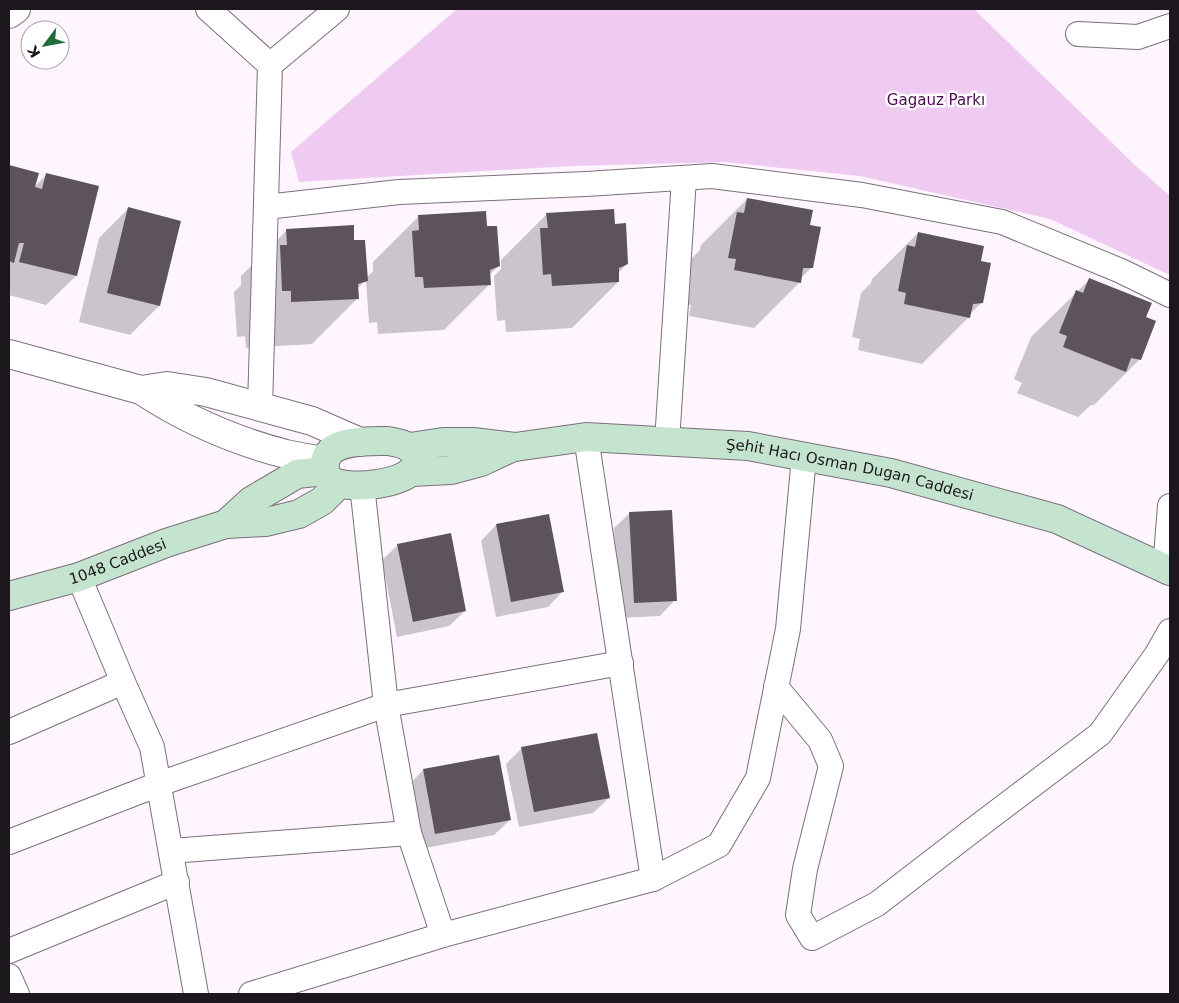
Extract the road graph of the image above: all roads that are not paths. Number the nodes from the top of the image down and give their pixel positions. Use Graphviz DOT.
graph roads {
  1 [pos="16,9"];
  2 [pos="208,9"];
  3 [pos="338,9"];
  4 [pos="9,14"];
  5 [pos="1170,26"];
  6 [pos="1078,34"];
  7 [pos="270,65"];
  8 [pos="684,178"];
  9 [pos="266,207"];
  10 [pos="1170,295"];
  11 [pos="9,354"];
  12 [pos="141,390"];
  13 [pos="260,407"];
  14 [pos="586,437"];
  15 [pos="360,442"];
  16 [pos="667,442"];
  17 [pos="804,457"];
  18 [pos="411,460"];
  19 [pos="338,475"];
  20 [pos="1170,506"];
  21 [pos="226,524"];
  22 [pos="1168,570"];
  23 [pos="79,577"];
  24 [pos="9,596"];
  25 [pos="1170,630"];
  26 [pos="620,663"];
  27 [pos="123,682"];
  28 [pos="776,687"];
  29 [pos="386,705"];
  30 [pos="9,732"];
  31 [pos="159,784"];
  32 [pos="409,833"];
  33 [pos="9,842"];
  34 [pos="171,851"];
  35 [pos="653,879"];
  36 [pos="177,882"];
  37 [pos="442,935"];
  38 [pos="9,951"];
  39 [pos="9,976"];
  40 [pos="17,994"];
  41 [pos="196,994"];
  42 [pos="251,994"];
  1 -- 4 [label="street"];
  2 -- 7 [label="street"];
  3 -- 7 [label="street"];
  5 -- 6 [label="street"];
  7 -- 9 [label="street"];
  8 -- 9 [label="street"];
  8 -- 10 [label="street"];
  8 -- 16 [label="street"];
  9 -- 13 [label="street"];
  11 -- 12 [label="street"];
  12 -- 13 [label="street"];
  12 -- 19 [label="street"];
  13 -- 15 [label="street"];
  14 -- 16 [label="main road, Şehit Hacı Osman Dugan Caddesi"];
  14 -- 18 [label="main road, Şehit Hacı Osman Dugan Caddesi"];
  14 -- 26 [label="street"];
  15 -- 18 [label="main road"];
  15 -- 19 [label="main road"];
  16 -- 17 [label="main road, Şehit Hacı Osman Dugan Caddesi"];
  17 -- 22 [label="main road, Şehit Hacı Osman Dugan Caddesi"];
  17 -- 28 [label="street"];
  18 -- 19 [label="main road"];
  19 -- 21 [label="main road"];
  19 -- 21 [label="main road"];
  19 -- 29 [label="street"];
  20 -- 22 [label="street"];
  21 -- 23 [label="main road, 1048 Caddesi"];
  23 -- 24 [label="main road, 1048 Caddesi"];
  23 -- 27 [label="street"];
  25 -- 28 [label="street"];
  26 -- 29 [label="street"];
  26 -- 35 [label="street"];
  27 -- 30 [label="street"];
  27 -- 31 [label="street"];
  28 -- 35 [label="street"];
  29 -- 31 [label="street"];
  29 -- 32 [label="street"];
  31 -- 33 [label="street"];
  31 -- 34 [label="street"];
  32 -- 34 [label="street"];
  32 -- 37 [label="street"];
  34 -- 36 [label="street"];
  35 -- 37 [label="street"];
  36 -- 38 [label="street"];
  36 -- 41 [label="street"];
  37 -- 42 [label="street"];
  39 -- 40 [label="street"];
}
